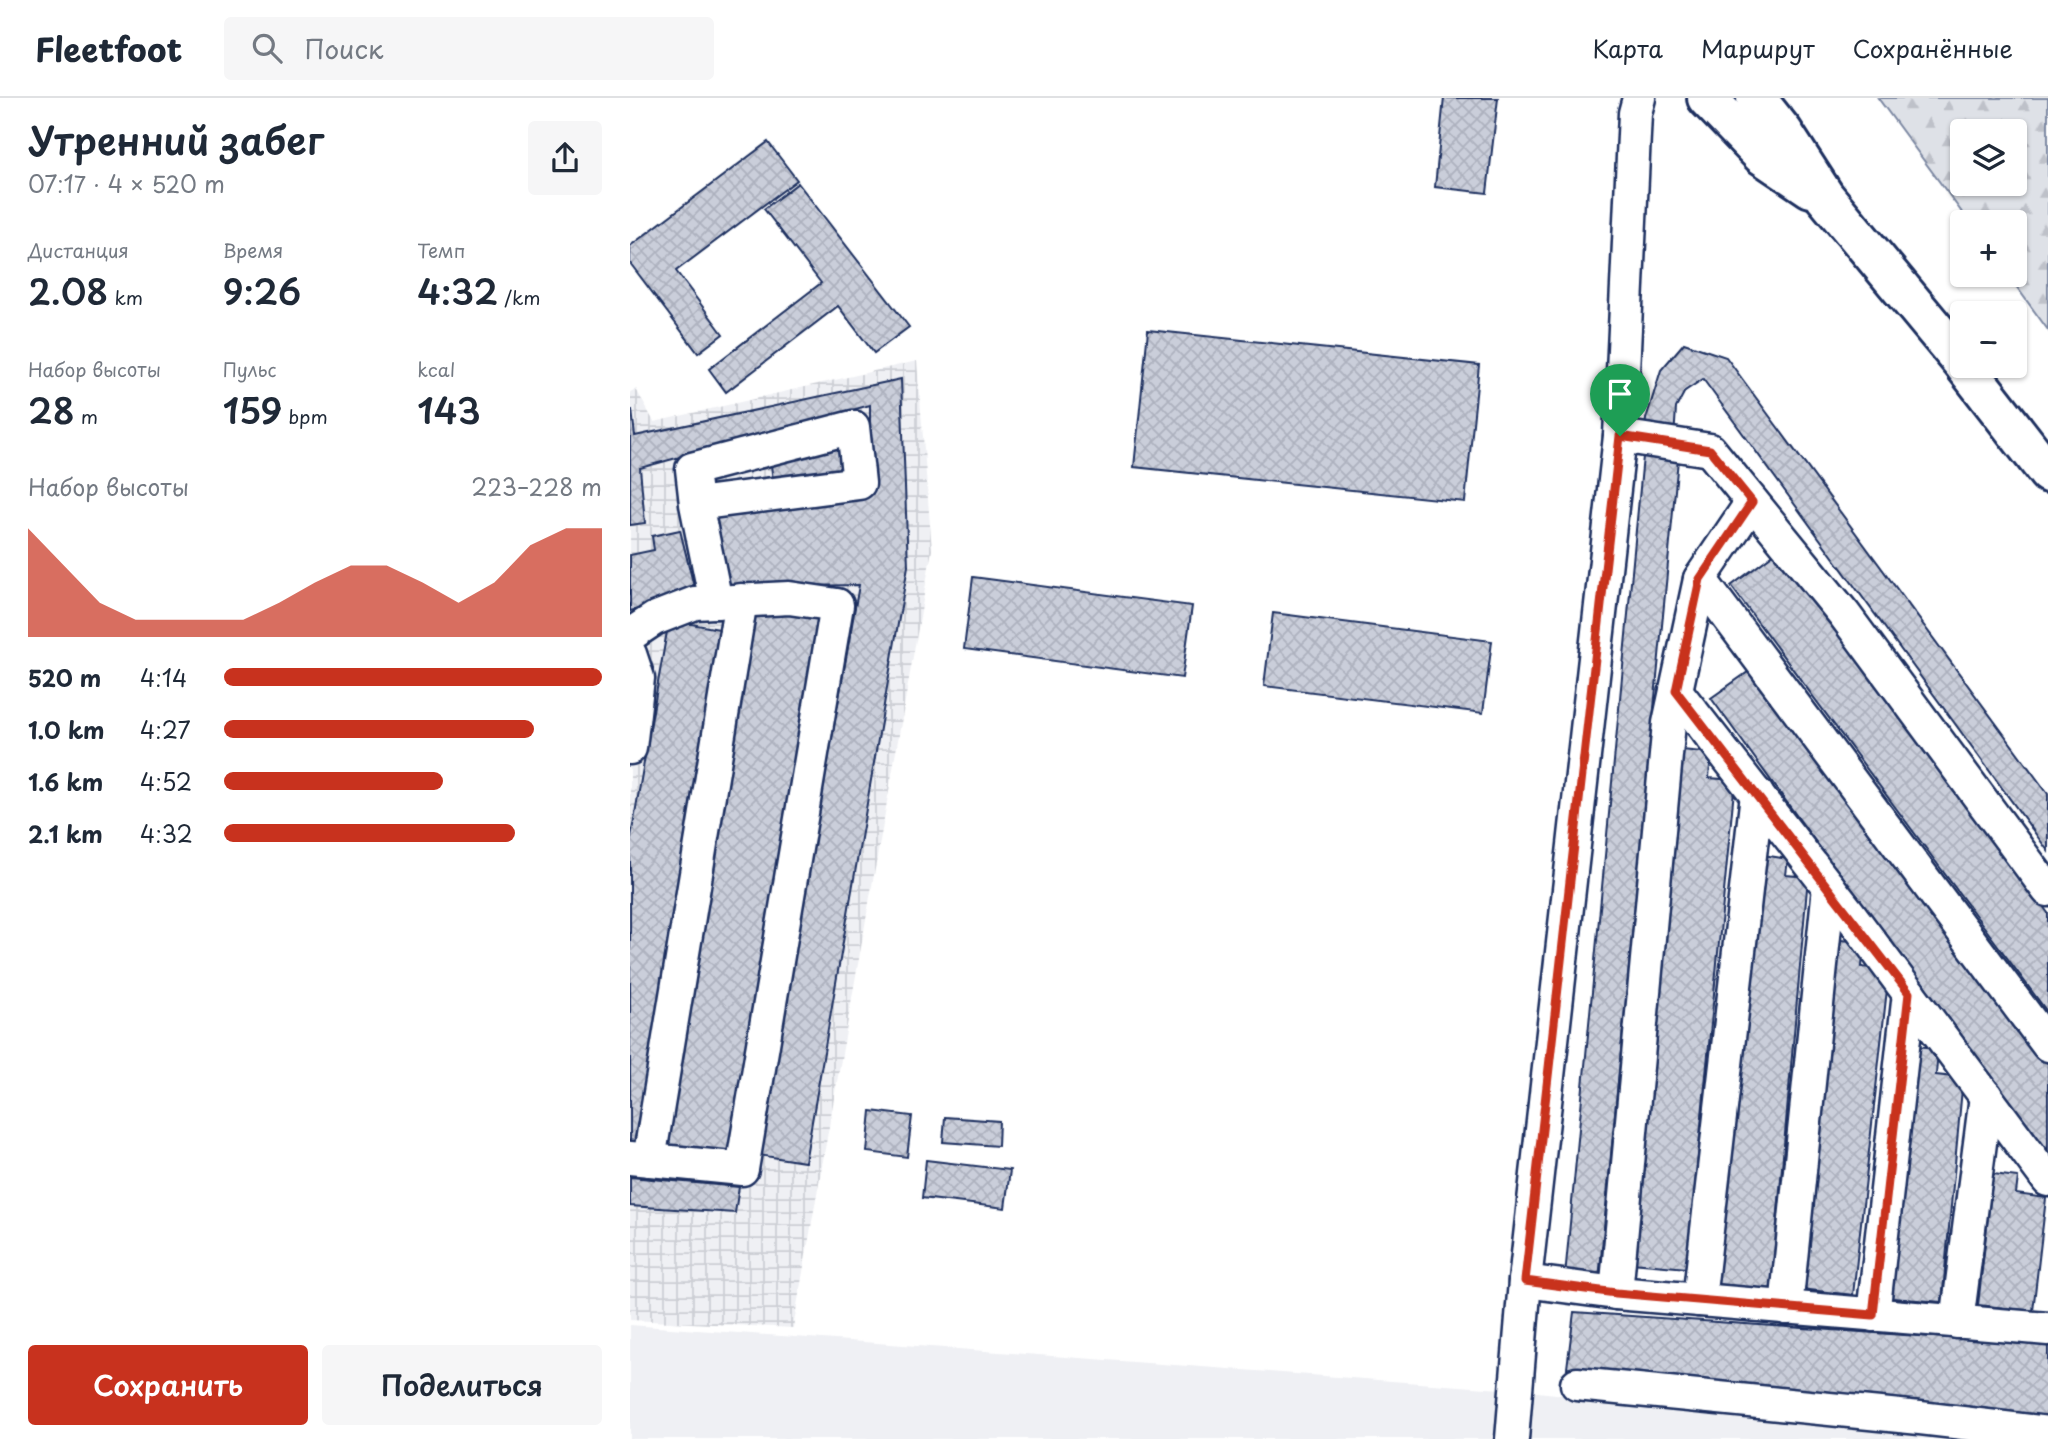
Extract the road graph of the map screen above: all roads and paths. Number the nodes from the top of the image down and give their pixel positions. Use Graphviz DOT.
graph roads {
  1 [pos="1639,98"];
  2 [pos="1707,98"];
  3 [pos="1756,98"];
  4 [pos="1825,197"];
  5 [pos="1950,348"];
  6 [pos="1974,378"];
  7 [pos="1620,436"];
  8 [pos="2048,473"];
  9 [pos="1752,502"];
  10 [pos="696,503"];
  11 [pos="1700,579"];
  12 [pos="729,601"];
  13 [pos="630,635"];
  14 [pos="630,654"];
  15 [pos="1676,691"];
  16 [pos="630,748"];
  17 [pos="1756,794"];
  18 [pos="1829,887"];
  19 [pos="2048,890"];
  20 [pos="1909,993"];
  21 [pos="2048,1045"];
  22 [pos="1986,1096"];
  23 [pos="639,1159"];
  24 [pos="2048,1180"];
  25 [pos="1525,1281"];
  26 [pos="1616,1293"];
  27 [pos="1699,1300"];
  28 [pos="1786,1308"];
  29 [pos="1873,1315"];
  30 [pos="1957,1322"];
  31 [pos="2048,1329"];
  32 [pos="1577,1384"];
  33 [pos="2048,1433"];
  34 [pos="1512,1439"];
  1 -- 7 [label="street"];
  2 -- 4 [label="main road"];
  3 -- 4 [label="main road"];
  4 -- 5 [label="main road"];
  6 -- 8 [label="main road"];
  7 -- 9 [label="street"];
  7 -- 25 [label="street"];
  9 -- 11 [label="street"];
  9 -- 19 [label="street"];
  10 -- 10 [label="street"];
  10 -- 12 [label="street"];
  11 -- 15 [label="street"];
  11 -- 21 [label="street"];
  12 -- 13 [label="street"];
  12 -- 23 [label="street"];
  12 -- 23 [label="street"];
  14 -- 16 [label="street"];
  15 -- 17 [label="street"];
  15 -- 26 [label="street"];
  17 -- 18 [label="street"];
  17 -- 27 [label="street"];
  18 -- 20 [label="street"];
  18 -- 28 [label="street"];
  20 -- 22 [label="street"];
  20 -- 29 [label="street"];
  22 -- 24 [label="street"];
  22 -- 30 [label="street"];
  25 -- 26 [label="street"];
  25 -- 34 [label="street"];
  26 -- 27 [label="street"];
  27 -- 28 [label="street"];
  28 -- 29 [label="street"];
  29 -- 30 [label="street"];
  30 -- 31 [label="street"];
  32 -- 33 [label="street"];
}
